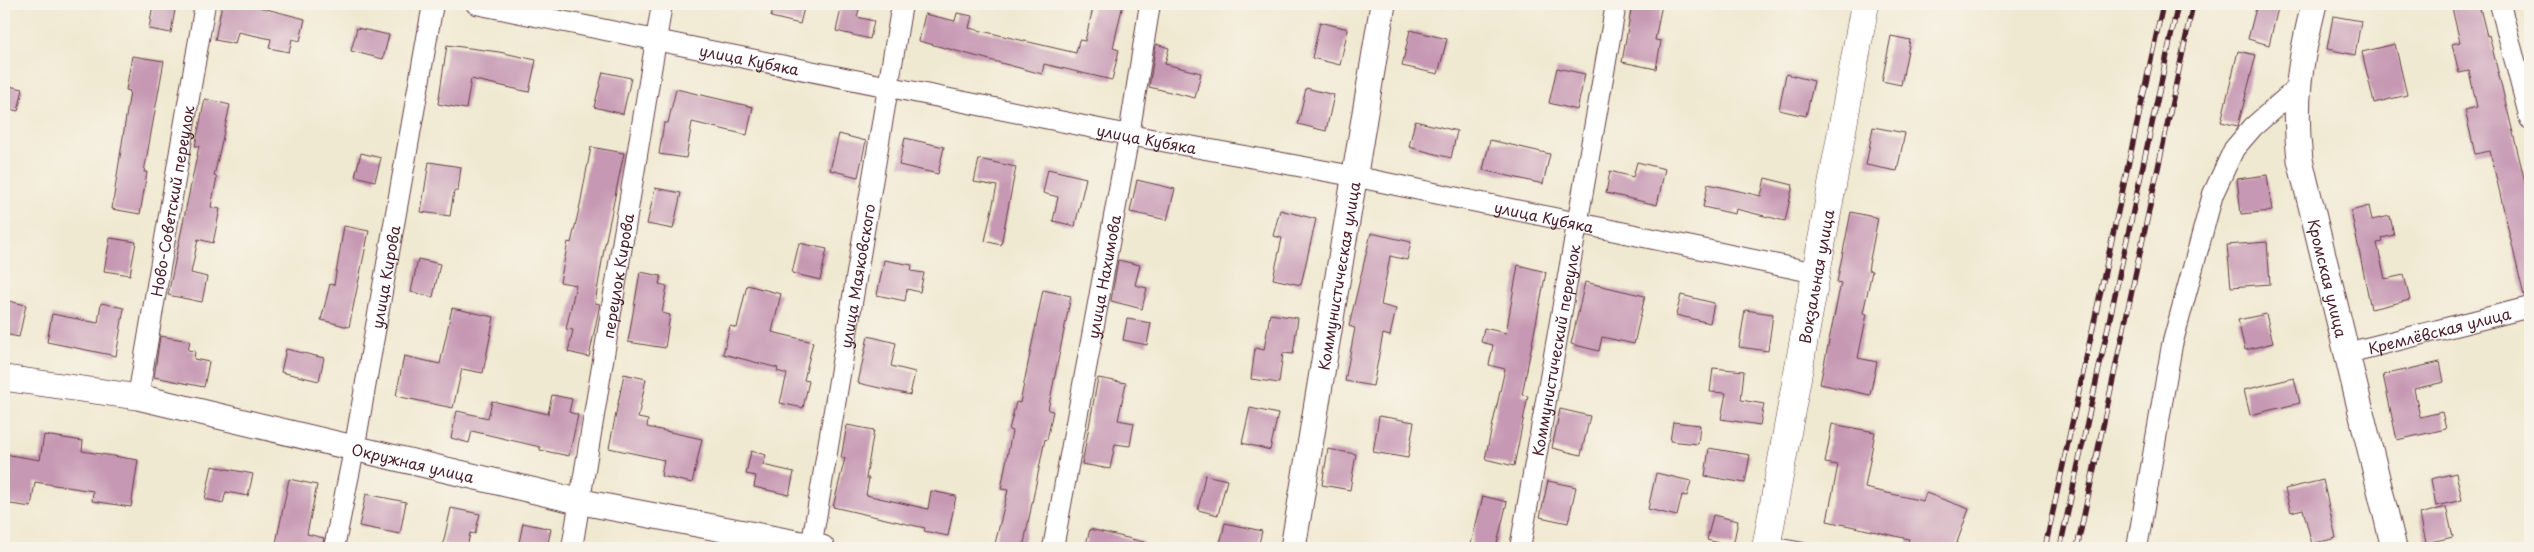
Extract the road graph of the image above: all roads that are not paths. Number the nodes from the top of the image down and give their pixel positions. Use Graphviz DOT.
graph roads {
  1 [pos="205,4"];
  2 [pos="433,4"];
  3 [pos="476,4"];
  4 [pos="662,4"];
  5 [pos="902,4"];
  6 [pos="1150,4"];
  7 [pos="1383,4"];
  8 [pos="1616,4"];
  9 [pos="1865,4"];
  10 [pos="2314,4"];
  11 [pos="2500,4"];
  12 [pos="655,39"];
  13 [pos="887,85"];
  14 [pos="2297,88"];
  15 [pos="2530,119"];
  16 [pos="1129,135"];
  17 [pos="1353,176"];
  18 [pos="1578,223"];
  19 [pos="1816,273"];
  20 [pos="2530,307"];
  21 [pos="2347,353"];
  22 [pos="4,378"];
  23 [pos="138,398"];
  24 [pos="354,450"];
  25 [pos="582,502"];
  26 [pos="1766,545"];
  27 [pos="334,548"];
  28 [pos="572,548"];
  29 [pos="815,548"];
  30 [pos="1054,548"];
  31 [pos="1293,548"];
  32 [pos="1520,548"];
  33 [pos="1803,548"];
  34 [pos="2137,548"];
  35 [pos="2394,548"];
  1 -- 23 [label="street, Ново-Советский переулок"];
  2 -- 24 [label="street, улица Кирова"];
  3 -- 12 [label="street, улица Кубяка"];
  4 -- 12 [label="street, переулок Кирова"];
  5 -- 13 [label="street, улица Маяковского"];
  6 -- 16 [label="street, улица Нахимова"];
  7 -- 17 [label="street, Коммунистическая улица"];
  8 -- 18 [label="street, Коммунистический переулок"];
  9 -- 19 [label="main road, Вокзальная улица"];
  10 -- 14 [label="street, Кромская улица"];
  11 -- 15 [label="street"];
  12 -- 13 [label="street, улица Кубяка"];
  12 -- 25 [label="street, переулок Кирова"];
  13 -- 16 [label="street, улица Кубяка"];
  13 -- 29 [label="street, улица Маяковского"];
  14 -- 21 [label="street, Кромская улица"];
  14 -- 34 [label="street"];
  16 -- 17 [label="street, улица Кубяка"];
  16 -- 30 [label="street, улица Нахимова"];
  17 -- 18 [label="street, улица Кубяка"];
  17 -- 31 [label="street, Коммунистическая улица"];
  18 -- 19 [label="street, улица Кубяка"];
  18 -- 32 [label="street, Коммунистический переулок"];
  19 -- 26 [label="main road, Вокзальная улица"];
  20 -- 21 [label="street, Кремлёвская улица"];
  21 -- 35 [label="street, Кромская улица"];
  22 -- 23 [label="street, Окружная улица"];
  23 -- 24 [label="street, Окружная улица"];
  24 -- 25 [label="street, Окружная улица"];
  24 -- 27 [label="street, улица Кирова"];
  25 -- 28 [label="street, переулок Кирова"];
  25 -- 29 [label="street, Окружная улица"];
  26 -- 33 [label="lane"];
}
